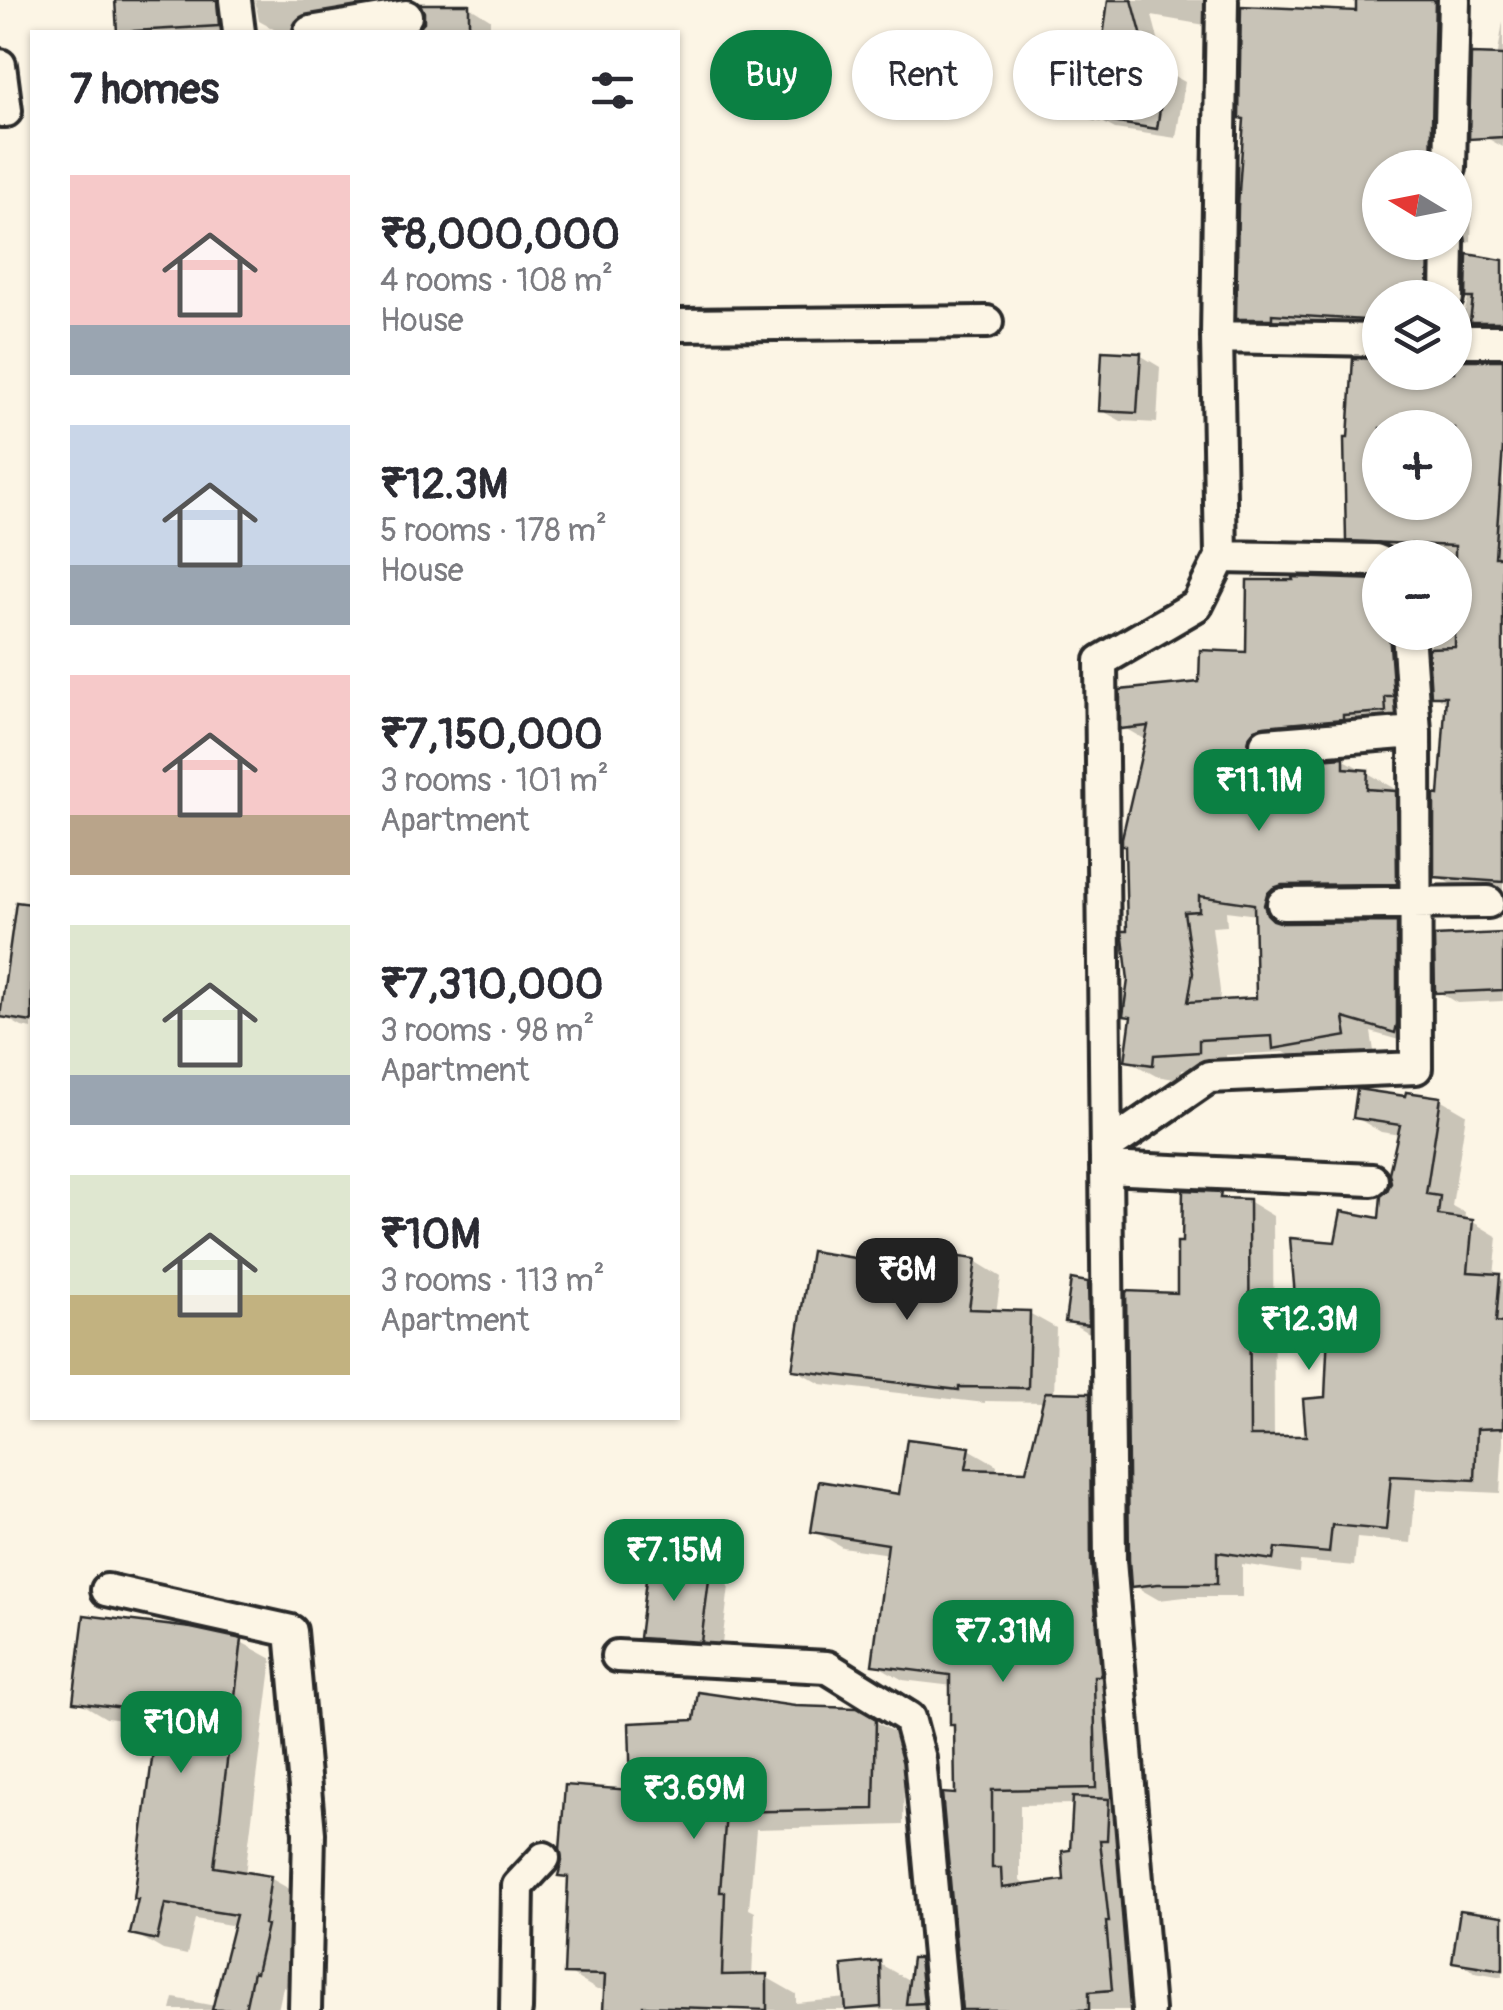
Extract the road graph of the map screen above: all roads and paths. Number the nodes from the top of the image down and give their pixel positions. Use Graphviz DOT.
graph roads {
  1 [pos="235,0"];
  2 [pos="1454,0"];
  3 [pos="1230,1"];
  4 [pos="406,16"];
  5 [pos="240,30"];
  6 [pos="322,30"];
  7 [pos="0,64"];
  8 [pos="0,112"];
  9 [pos="1450,150"];
  10 [pos="987,322"];
  11 [pos="680,325"];
  12 [pos="1217,337"];
  13 [pos="1362,340"];
  14 [pos="1472,341"];
  15 [pos="1503,341"];
  16 [pos="1221,557"];
  17 [pos="1362,560"];
  18 [pos="1409,650"];
  19 [pos="1414,732"];
  20 [pos="1266,744"];
  21 [pos="1488,902"];
  22 [pos="1283,904"];
  23 [pos="1415,904"];
  24 [pos="1106,1158"];
  25 [pos="1372,1180"];
  26 [pos="106,1590"];
  27 [pos="616,1656"];
  28 [pos="544,1858"];
  29 [pos="305,2010"];
  30 [pos="516,2010"];
  31 [pos="943,2010"];
  32 [pos="1148,2010"];
  1 -- 5 [label="street"];
  2 -- 9 [label="street"];
  3 -- 12 [label="street"];
  4 -- 6 [label="street"];
  7 -- 8 [label="street"];
  10 -- 11 [label="street"];
  12 -- 13 [label="street"];
  12 -- 16 [label="street"];
  14 -- 15 [label="street"];
  16 -- 17 [label="street"];
  16 -- 24 [label="street"];
  18 -- 19 [label="street"];
  19 -- 20 [label="street"];
  19 -- 23 [label="street"];
  21 -- 23 [label="street"];
  22 -- 23 [label="street"];
  23 -- 24 [label="street"];
  24 -- 25 [label="street"];
  24 -- 32 [label="street"];
  26 -- 29 [label="street"];
  27 -- 31 [label="street"];
  28 -- 30 [label="street"];
}
